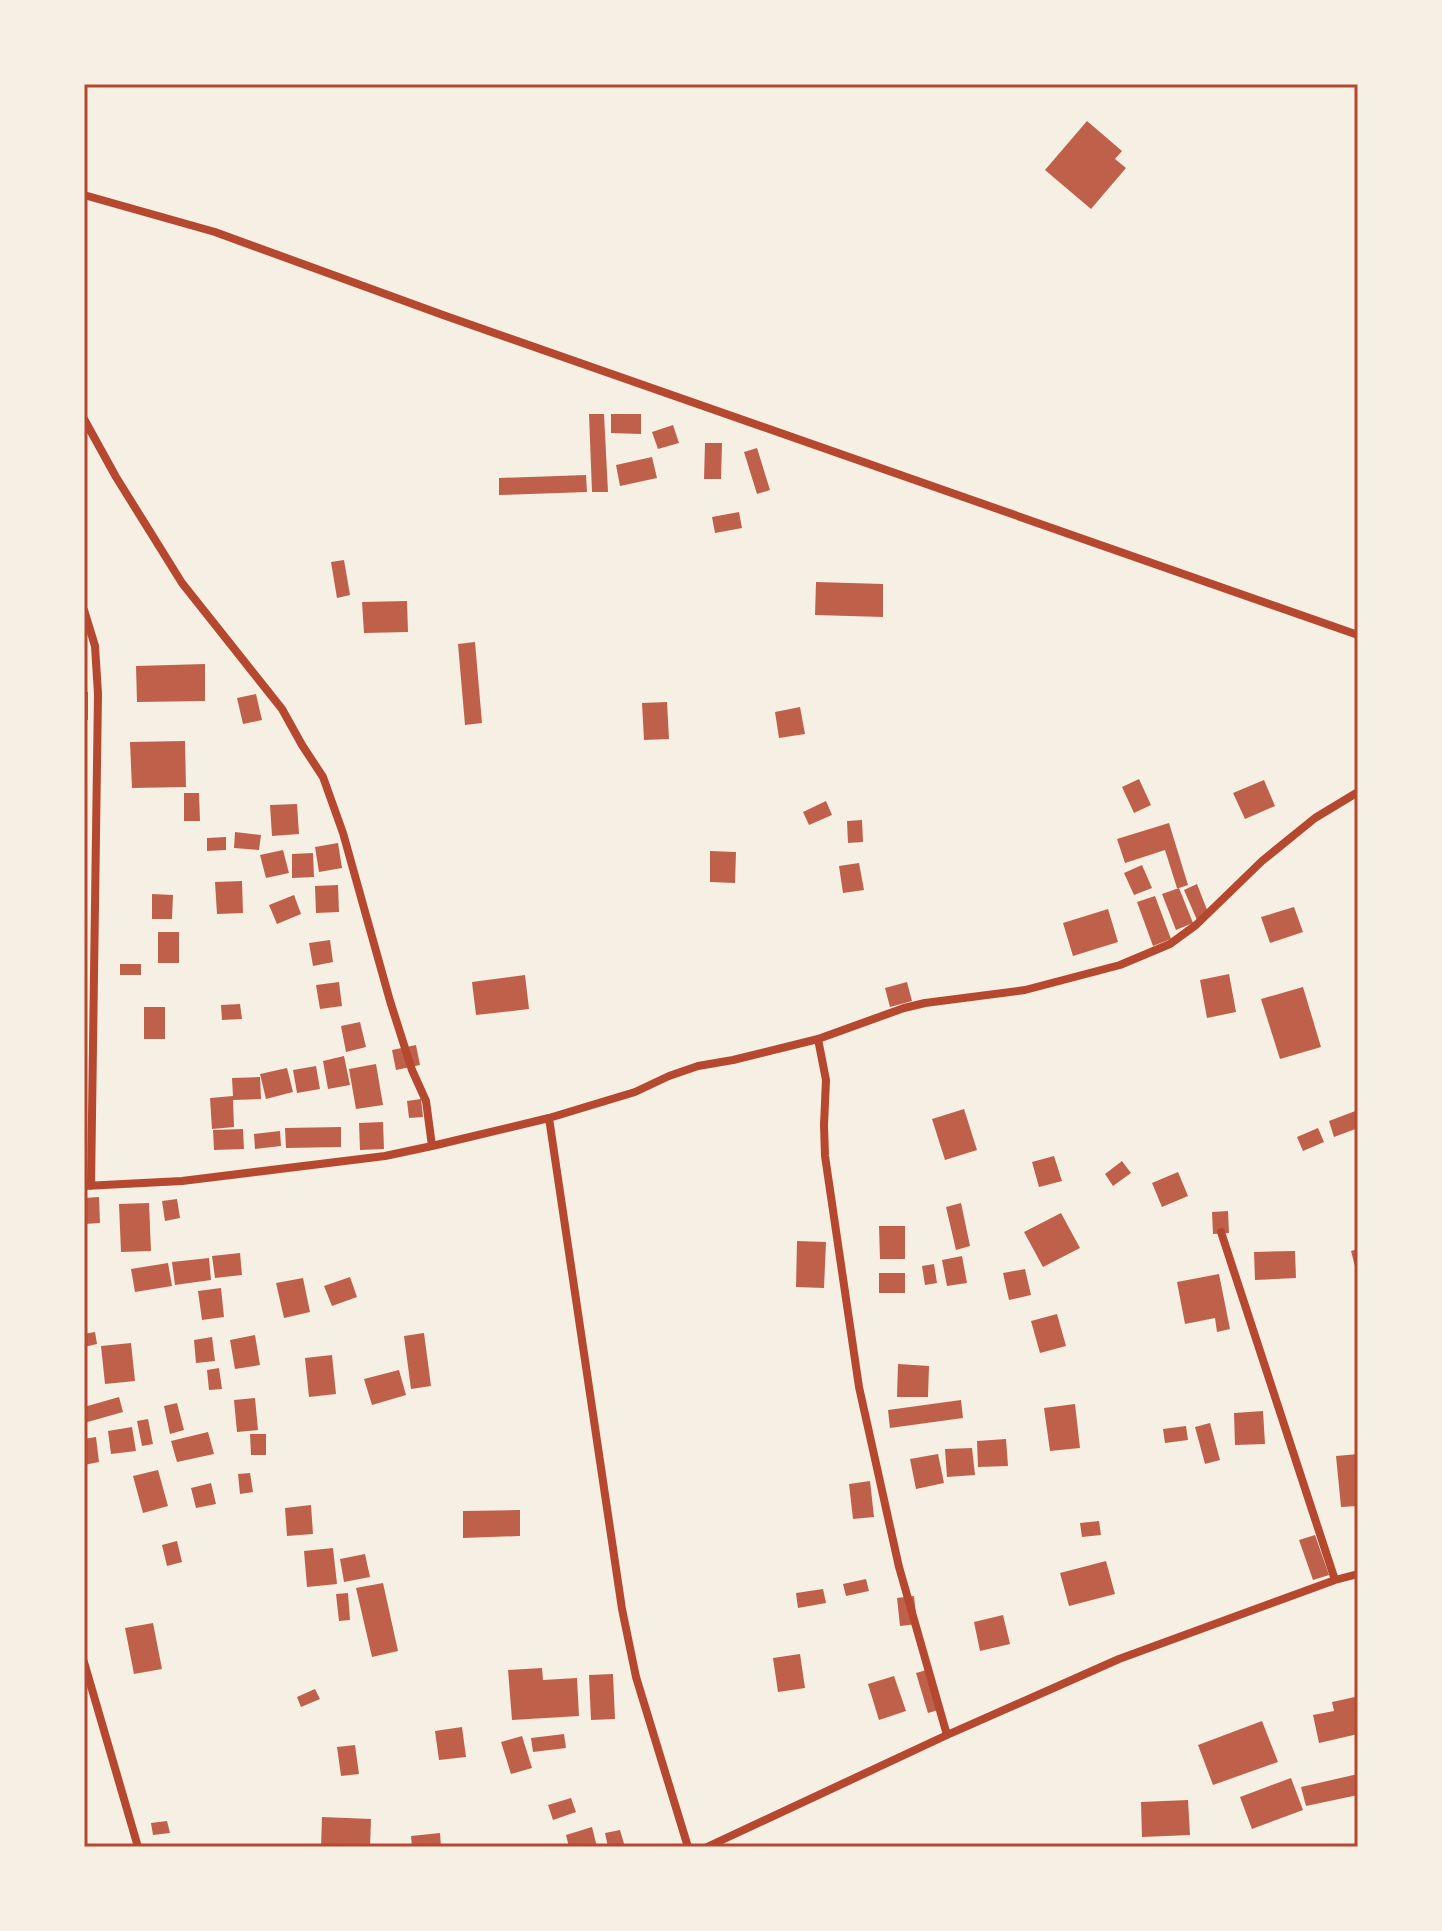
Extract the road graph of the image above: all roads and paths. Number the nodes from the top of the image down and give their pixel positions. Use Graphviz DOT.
graph roads {
  1 [pos="84,195"];
  2 [pos="84,419"];
  3 [pos="84,610"];
  4 [pos="1358,635"];
  5 [pos="1358,792"];
  6 [pos="818,1039"];
  7 [pos="549,1118"];
  8 [pos="432,1146"];
  9 [pos="88,1186"];
  10 [pos="1221,1232"];
  11 [pos="1358,1574"];
  12 [pos="1335,1580"];
  13 [pos="84,1662"];
  14 [pos="947,1735"];
  15 [pos="138,1847"];
  16 [pos="688,1847"];
  17 [pos="707,1847"];
  1 -- 4 [label="street"];
  2 -- 8 [label="street"];
  3 -- 9 [label="street"];
  5 -- 6 [label="street"];
  6 -- 7 [label="street"];
  6 -- 14 [label="street"];
  7 -- 8 [label="street"];
  7 -- 16 [label="street"];
  8 -- 9 [label="street"];
  10 -- 12 [label="street"];
  11 -- 12 [label="street"];
  12 -- 14 [label="street"];
  13 -- 15 [label="street"];
  14 -- 17 [label="street"];
}
